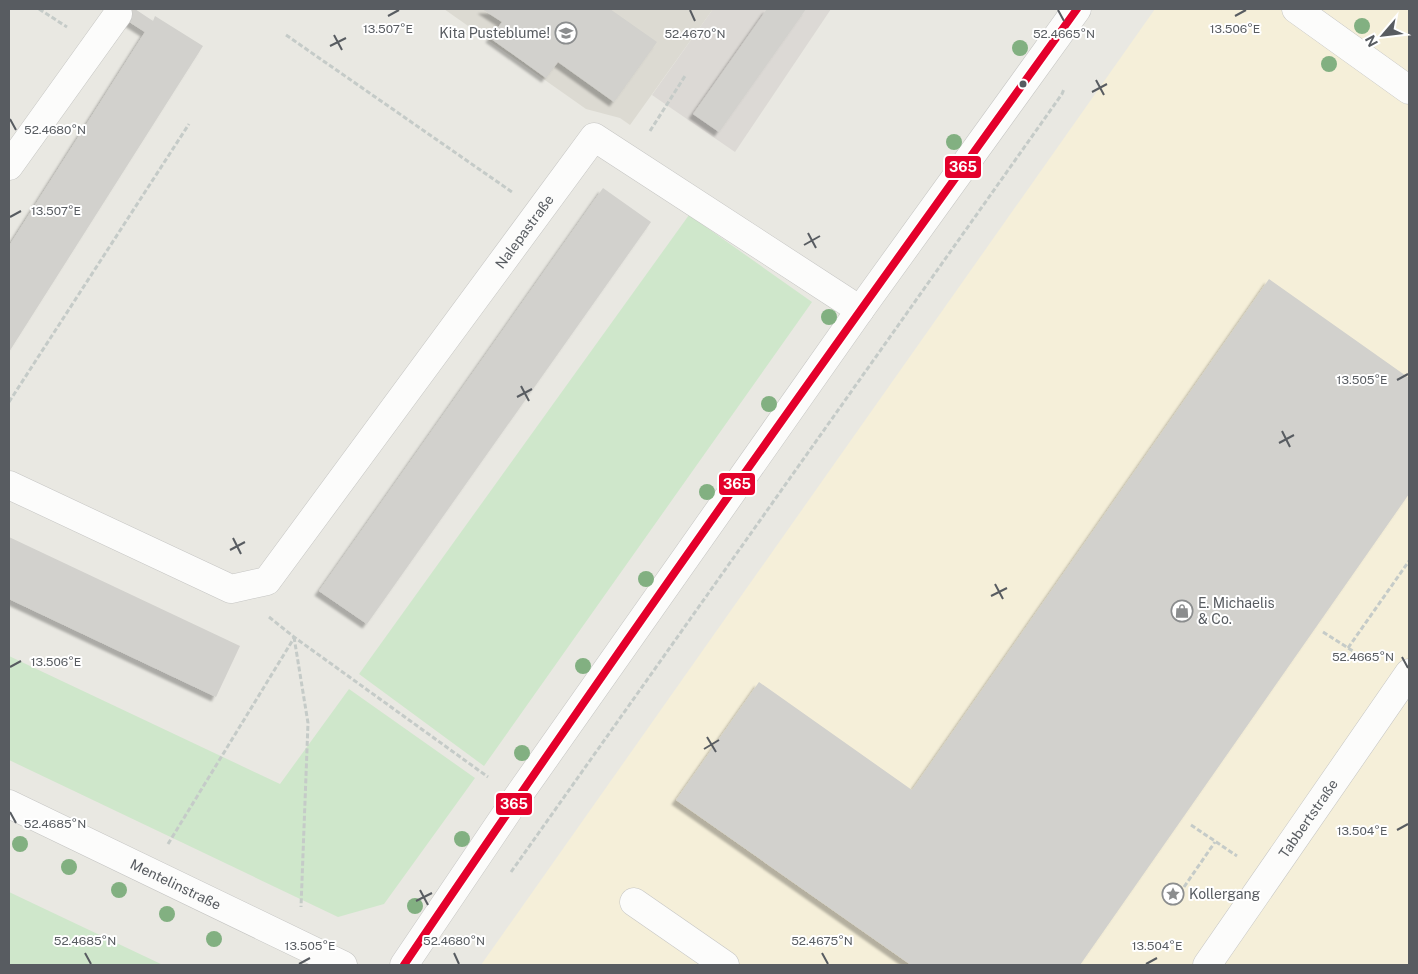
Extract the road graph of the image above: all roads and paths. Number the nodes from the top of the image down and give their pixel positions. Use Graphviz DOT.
graph roads {
  1 [pos="1077,9"];
  2 [pos="1296,9"];
  3 [pos="118,14"];
  4 [pos="286,35"];
  5 [pos="685,76"];
  6 [pos="1066,85"];
  7 [pos="1409,90"];
  8 [pos="188,124"];
  9 [pos="631,161"];
  10 [pos="9,166"];
  11 [pos="540,211"];
  12 [pos="860,310"];
  13 [pos="9,402"];
  14 [pos="9,485"];
  15 [pos="1409,561"];
  16 [pos="269,617"];
  17 [pos="1322,632"];
  18 [pos="294,637"];
  19 [pos="1348,648"];
  20 [pos="1370,662"];
  21 [pos="1409,673"];
  22 [pos="491,780"];
  23 [pos="9,804"];
  24 [pos="1191,825"];
  25 [pos="1215,842"];
  26 [pos="166,846"];
  27 [pos="1237,856"];
  28 [pos="510,873"];
  29 [pos="1184,887"];
  30 [pos="634,902"];
  31 [pos="301,910"];
  32 [pos="343,965"];
  33 [pos="404,965"];
  34 [pos="725,965"];
  35 [pos="1206,965"];
  1 -- 12 [label="street"];
  2 -- 7 [label="street"];
  3 -- 10 [label="street"];
  4 -- 11 [label="path"];
  5 -- 9 [label="path"];
  6 -- 28 [label="path"];
  8 -- 13 [label="path"];
  9 -- 11 [label="street, Nalepastraße"];
  9 -- 12 [label="street, Nalepastraße"];
  11 -- 14 [label="street, Nalepastraße"];
  12 -- 33 [label="street"];
  15 -- 19 [label="path"];
  16 -- 18 [label="path"];
  17 -- 19 [label="path"];
  18 -- 22 [label="path"];
  18 -- 26 [label="path"];
  18 -- 31 [label="path"];
  19 -- 20 [label="path"];
  21 -- 35 [label="street, Tabbertstraße"];
  23 -- 32 [label="street, Mentelinstraße"];
  24 -- 25 [label="path"];
  25 -- 27 [label="path"];
  25 -- 29 [label="path"];
  30 -- 34 [label="street"];
}
